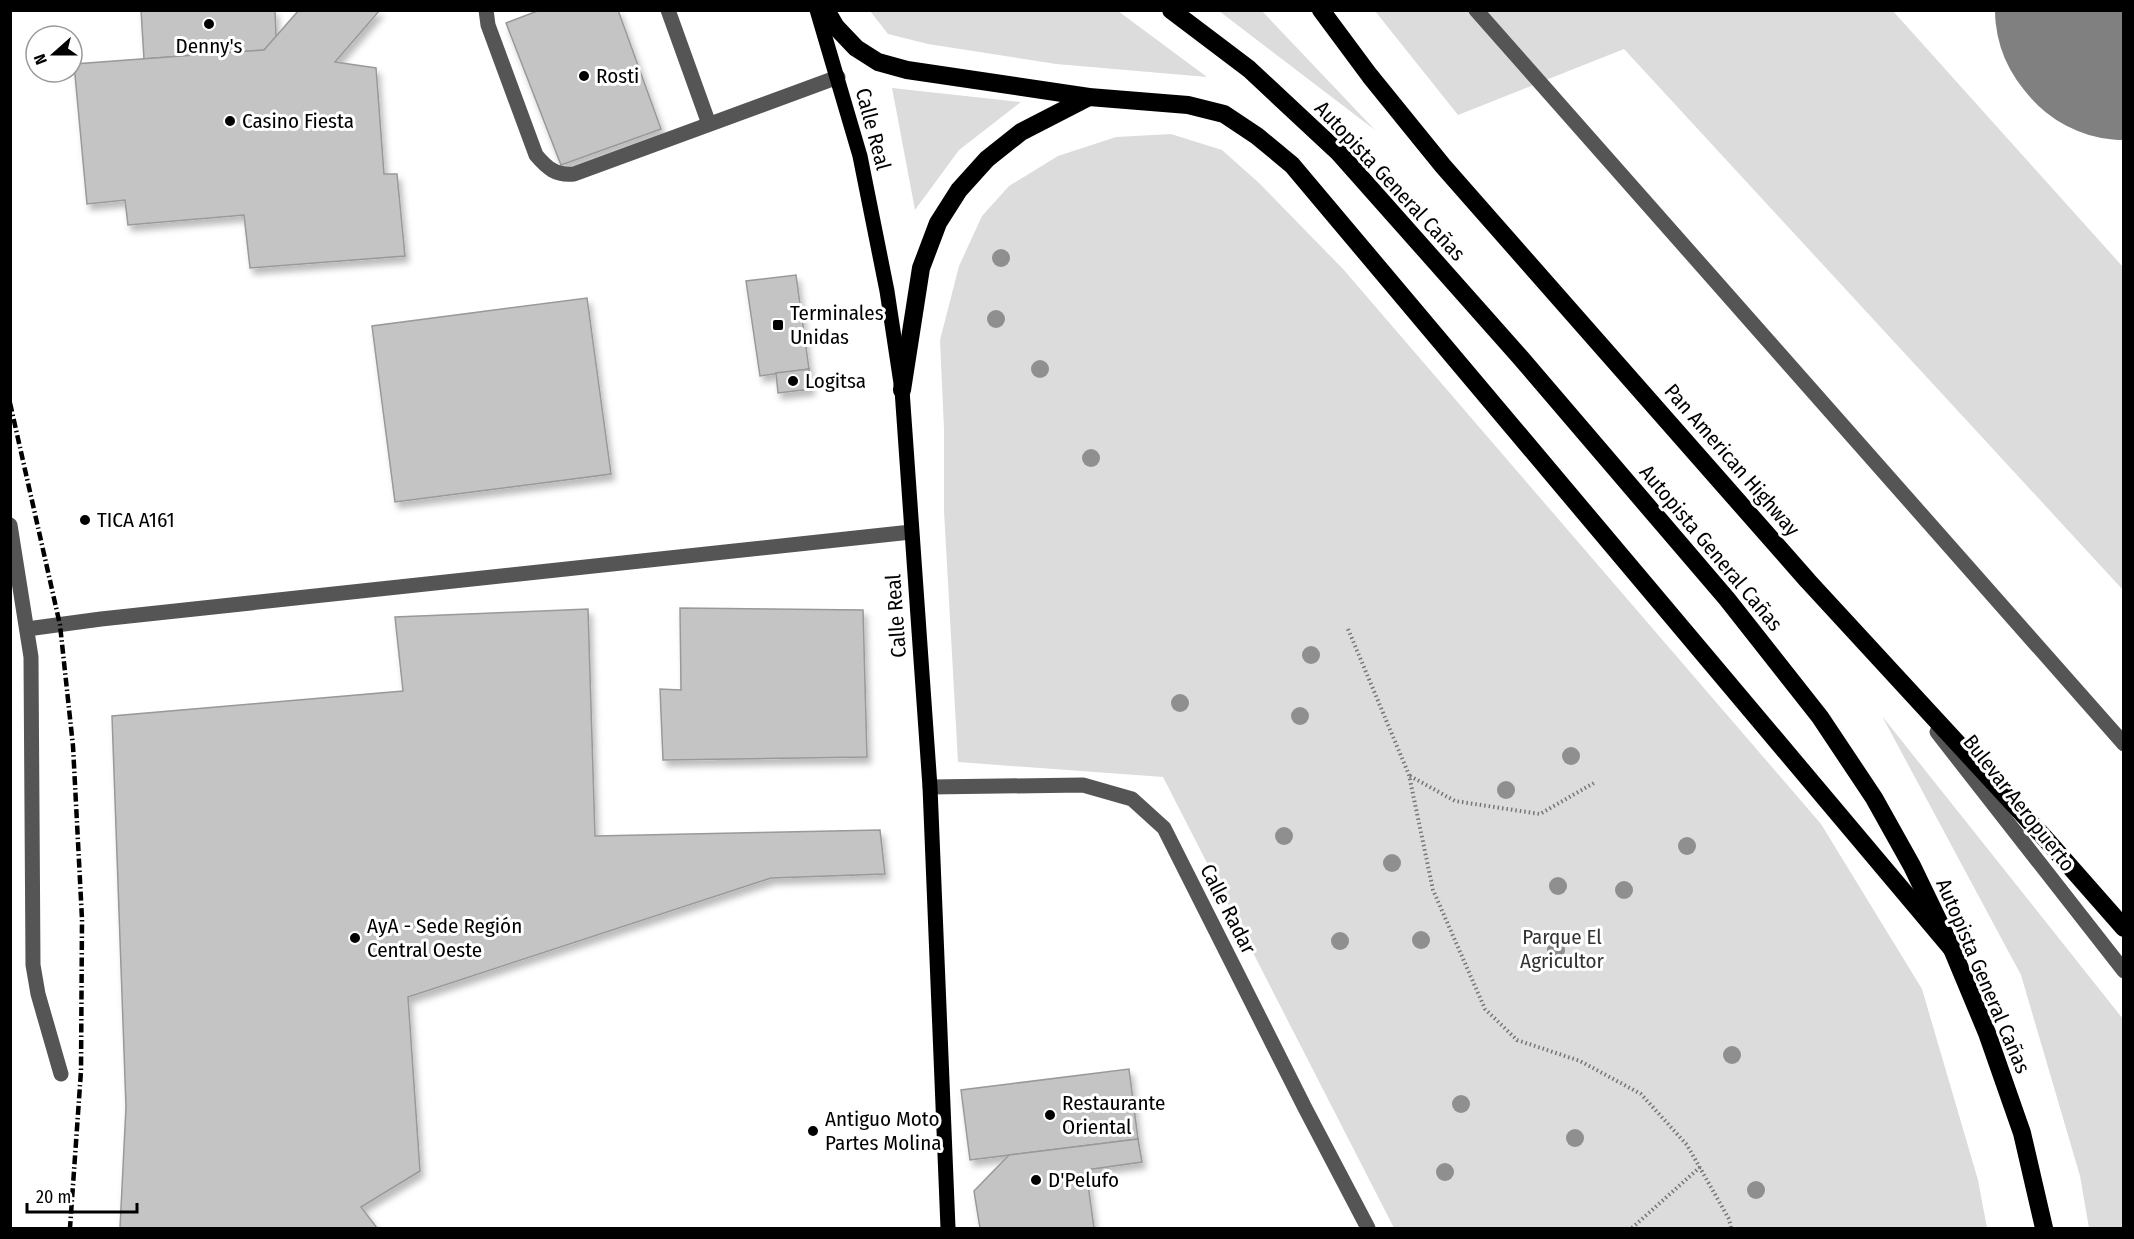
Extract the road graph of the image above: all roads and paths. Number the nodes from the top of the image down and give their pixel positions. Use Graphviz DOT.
graph roads {
  1 [pos="486,10"];
  2 [pos="668,10"];
  3 [pos="817,10"];
  4 [pos="826,10"];
  5 [pos="1171,10"];
  6 [pos="1309,10"];
  7 [pos="1321,10"];
  8 [pos="1476,10"];
  9 [pos="1370,76"];
  10 [pos="838,77"];
  11 [pos="1089,97"];
  12 [pos="709,124"];
  13 [pos="902,390"];
  14 [pos="10,525"];
  15 [pos="911,532"];
  16 [pos="27,629"];
  17 [pos="1348,629"];
  18 [pos="1881,660"];
  19 [pos="2124,744"];
  20 [pos="1409,775"];
  21 [pos="1594,783"];
  22 [pos="930,787"];
  23 [pos="2124,928"];
  24 [pos="1952,949"];
  25 [pos="2124,971"];
  26 [pos="61,1074"];
  27 [pos="1700,1167"];
  28 [pos="948,1228"];
  29 [pos="1368,1228"];
  30 [pos="1632,1228"];
  31 [pos="1731,1228"];
  32 [pos="2044,1228"];
  1 -- 12 [label="street"];
  2 -- 12 [label="street"];
  3 -- 10 [label="main road, Calle Real"];
  4 -- 11 [label="highway"];
  5 -- 24 [label="highway, Autopista General Cañas"];
  6 -- 9 [label="highway"];
  7 -- 9 [label="highway, Pan American Highway"];
  8 -- 19 [label="street"];
  9 -- 18 [label="highway, Pan American Highway"];
  10 -- 12 [label="street"];
  10 -- 13 [label="main road, Calle Real"];
  11 -- 13 [label="highway"];
  11 -- 24 [label="highway"];
  13 -- 15 [label="main road, Calle Real"];
  14 -- 16 [label="street"];
  15 -- 16 [label="street"];
  15 -- 22 [label="main road, Calle Real"];
  16 -- 26 [label="street"];
  17 -- 20 [label="path"];
  18 -- 23 [label="highway, Pan American Highway"];
  18 -- 25 [label="street, Bulevar Aeropuerto"];
  20 -- 21 [label="path"];
  20 -- 27 [label="path"];
  22 -- 28 [label="main road, Calle Real"];
  22 -- 29 [label="street, Calle Radar"];
  24 -- 32 [label="highway, Autopista General Cañas"];
  27 -- 30 [label="path"];
  27 -- 31 [label="path"];
}
